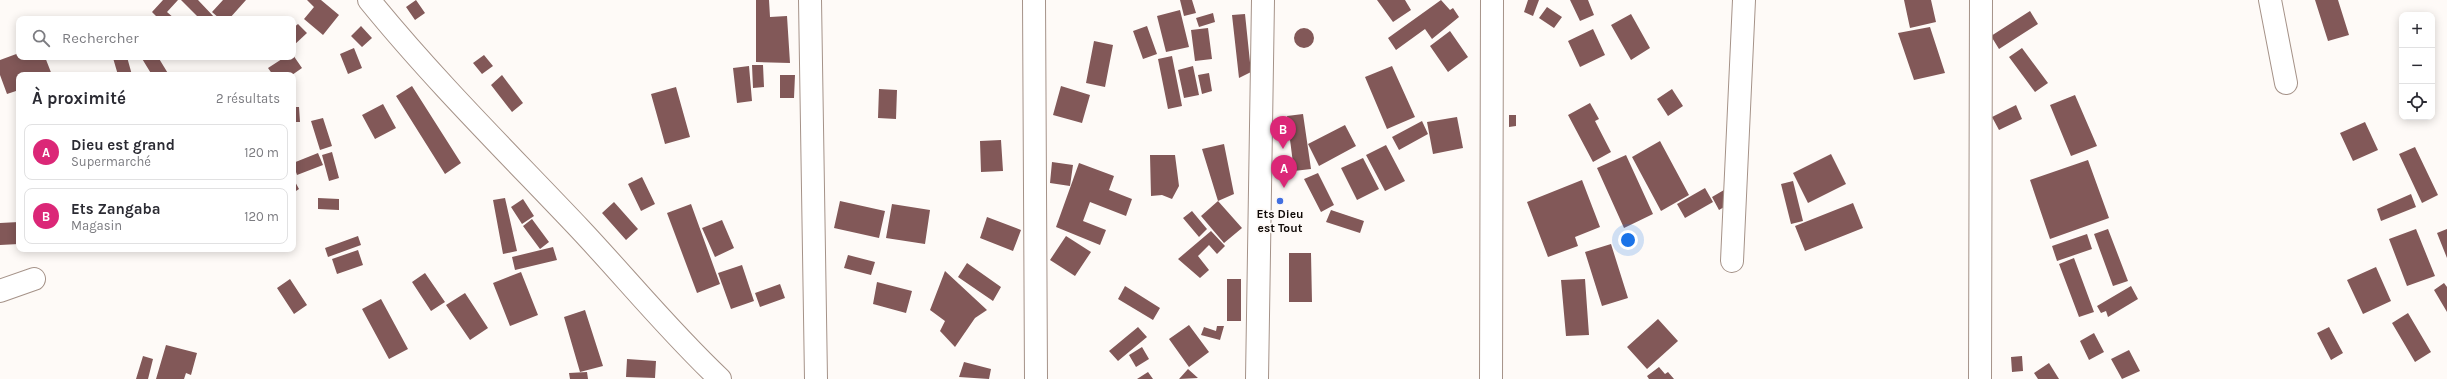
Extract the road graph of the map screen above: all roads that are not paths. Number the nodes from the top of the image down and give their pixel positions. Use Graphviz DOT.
graph roads {
  1 [pos="369,0"];
  2 [pos="810,0"];
  3 [pos="1034,0"];
  4 [pos="1263,0"];
  5 [pos="1492,0"];
  6 [pos="1744,0"];
  7 [pos="1981,0"];
  8 [pos="2270,0"];
  9 [pos="2286,84"];
  10 [pos="1732,261"];
  11 [pos="34,279"];
  12 [pos="0,291"];
  13 [pos="720,379"];
  14 [pos="816,379"];
  15 [pos="1036,379"];
  16 [pos="1257,379"];
  17 [pos="1491,379"];
  18 [pos="1980,379"];
  1 -- 13 [label="street"];
  2 -- 14 [label="street"];
  3 -- 15 [label="street"];
  4 -- 16 [label="street"];
  5 -- 17 [label="street"];
  6 -- 10 [label="street"];
  7 -- 18 [label="street"];
  8 -- 9 [label="street"];
  11 -- 12 [label="street"];
}
